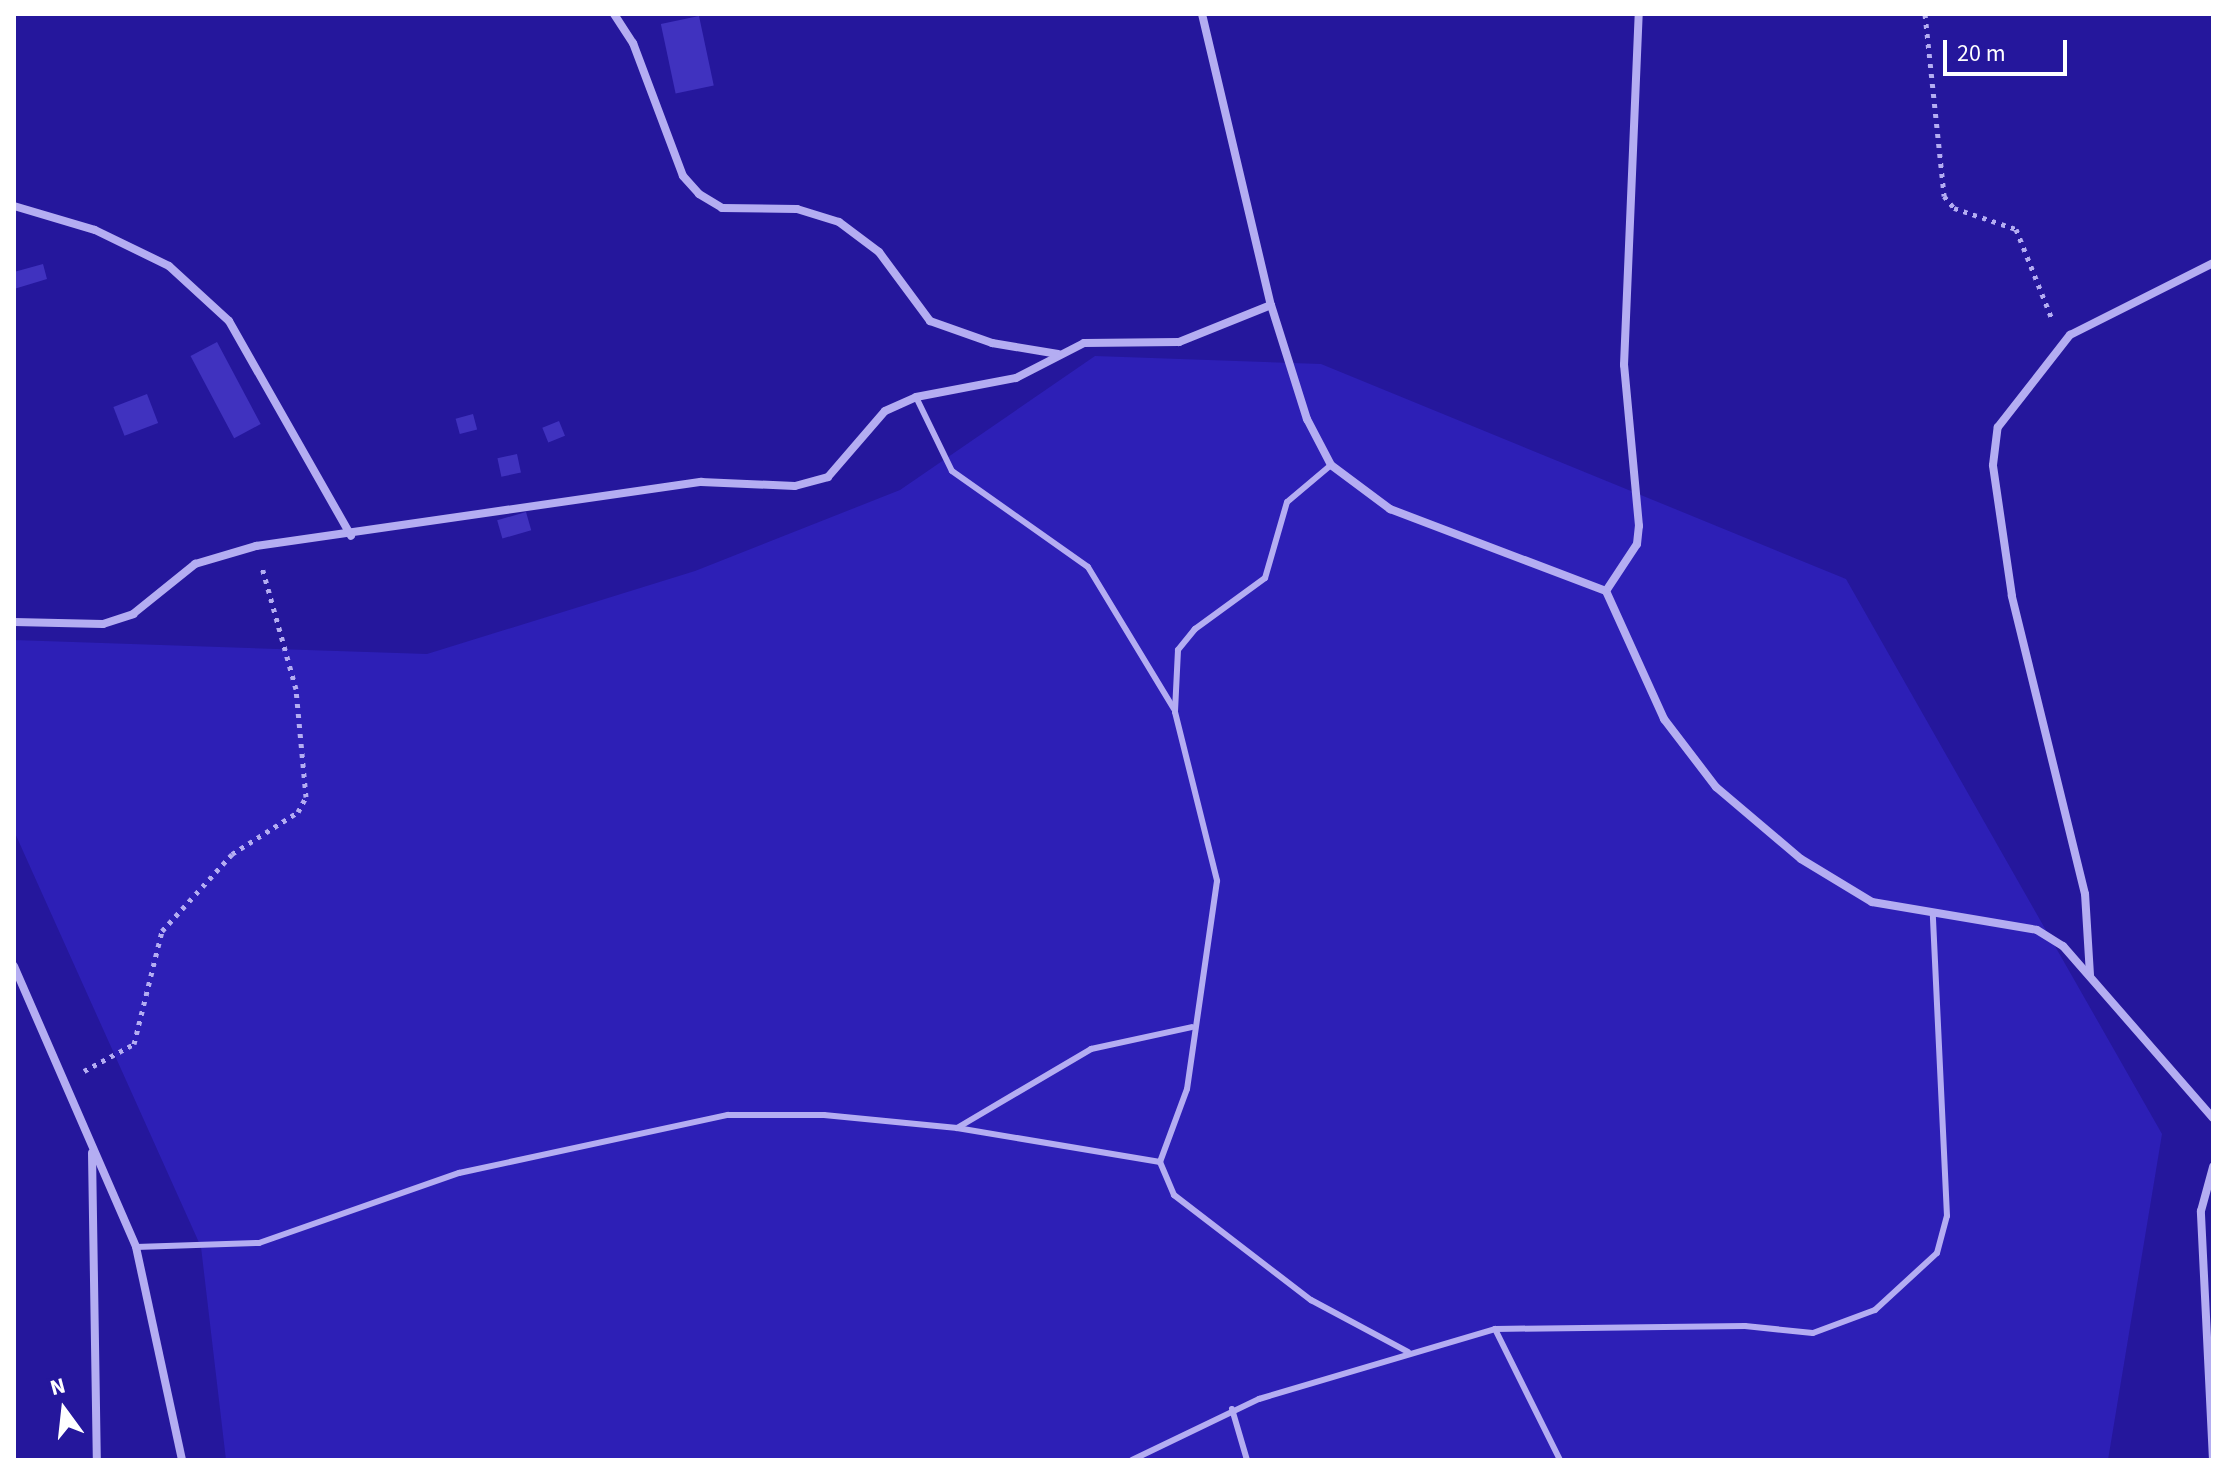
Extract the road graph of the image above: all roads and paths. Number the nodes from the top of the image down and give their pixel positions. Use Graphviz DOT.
graph roads {
  1 [pos="614,14"];
  2 [pos="1202,14"];
  3 [pos="1639,14"];
  4 [pos="1925,14"];
  5 [pos="14,206"];
  6 [pos="2213,263"];
  7 [pos="1271,305"];
  8 [pos="2070,335"];
  9 [pos="1058,354"];
  10 [pos="916,397"];
  11 [pos="1331,465"];
  12 [pos="351,536"];
  13 [pos="256,546"];
  14 [pos="1606,591"];
  15 [pos="14,622"];
  16 [pos="1175,712"];
  17 [pos="1933,916"];
  18 [pos="14,966"];
  19 [pos="2090,975"];
  20 [pos="1192,1027"];
  21 [pos="64,1078"];
  22 [pos="2213,1118"];
  23 [pos="957,1128"];
  24 [pos="92,1148"];
  25 [pos="1160,1162"];
  26 [pos="2213,1167"];
  27 [pos="136,1247"];
  28 [pos="1495,1329"];
  29 [pos="1408,1352"];
  30 [pos="1232,1409"];
  31 [pos="97,1460"];
  32 [pos="182,1460"];
  33 [pos="1132,1460"];
  34 [pos="1247,1460"];
  35 [pos="1560,1460"];
  36 [pos="2213,1460"];
  1 -- 9 [label="street"];
  2 -- 7 [label="street"];
  3 -- 14 [label="street"];
  4 -- 8 [label="path"];
  5 -- 12 [label="street"];
  6 -- 8 [label="street"];
  7 -- 9 [label="street"];
  7 -- 11 [label="street"];
  8 -- 19 [label="street"];
  9 -- 10 [label="street"];
  10 -- 12 [label="street"];
  10 -- 16 [label="lane"];
  11 -- 14 [label="street"];
  11 -- 16 [label="lane"];
  12 -- 13 [label="street"];
  13 -- 15 [label="street"];
  13 -- 21 [label="path"];
  14 -- 17 [label="street"];
  16 -- 20 [label="lane"];
  17 -- 19 [label="street"];
  17 -- 28 [label="lane"];
  18 -- 21 [label="street"];
  19 -- 22 [label="street"];
  20 -- 23 [label="lane"];
  20 -- 25 [label="lane"];
  21 -- 24 [label="street"];
  23 -- 25 [label="lane"];
  23 -- 27 [label="lane"];
  24 -- 27 [label="street"];
  24 -- 31 [label="street"];
  25 -- 29 [label="lane"];
  26 -- 36 [label="street"];
  27 -- 32 [label="street"];
  28 -- 29 [label="lane"];
  28 -- 35 [label="lane"];
  29 -- 30 [label="lane"];
  30 -- 33 [label="lane"];
  30 -- 34 [label="lane"];
}
